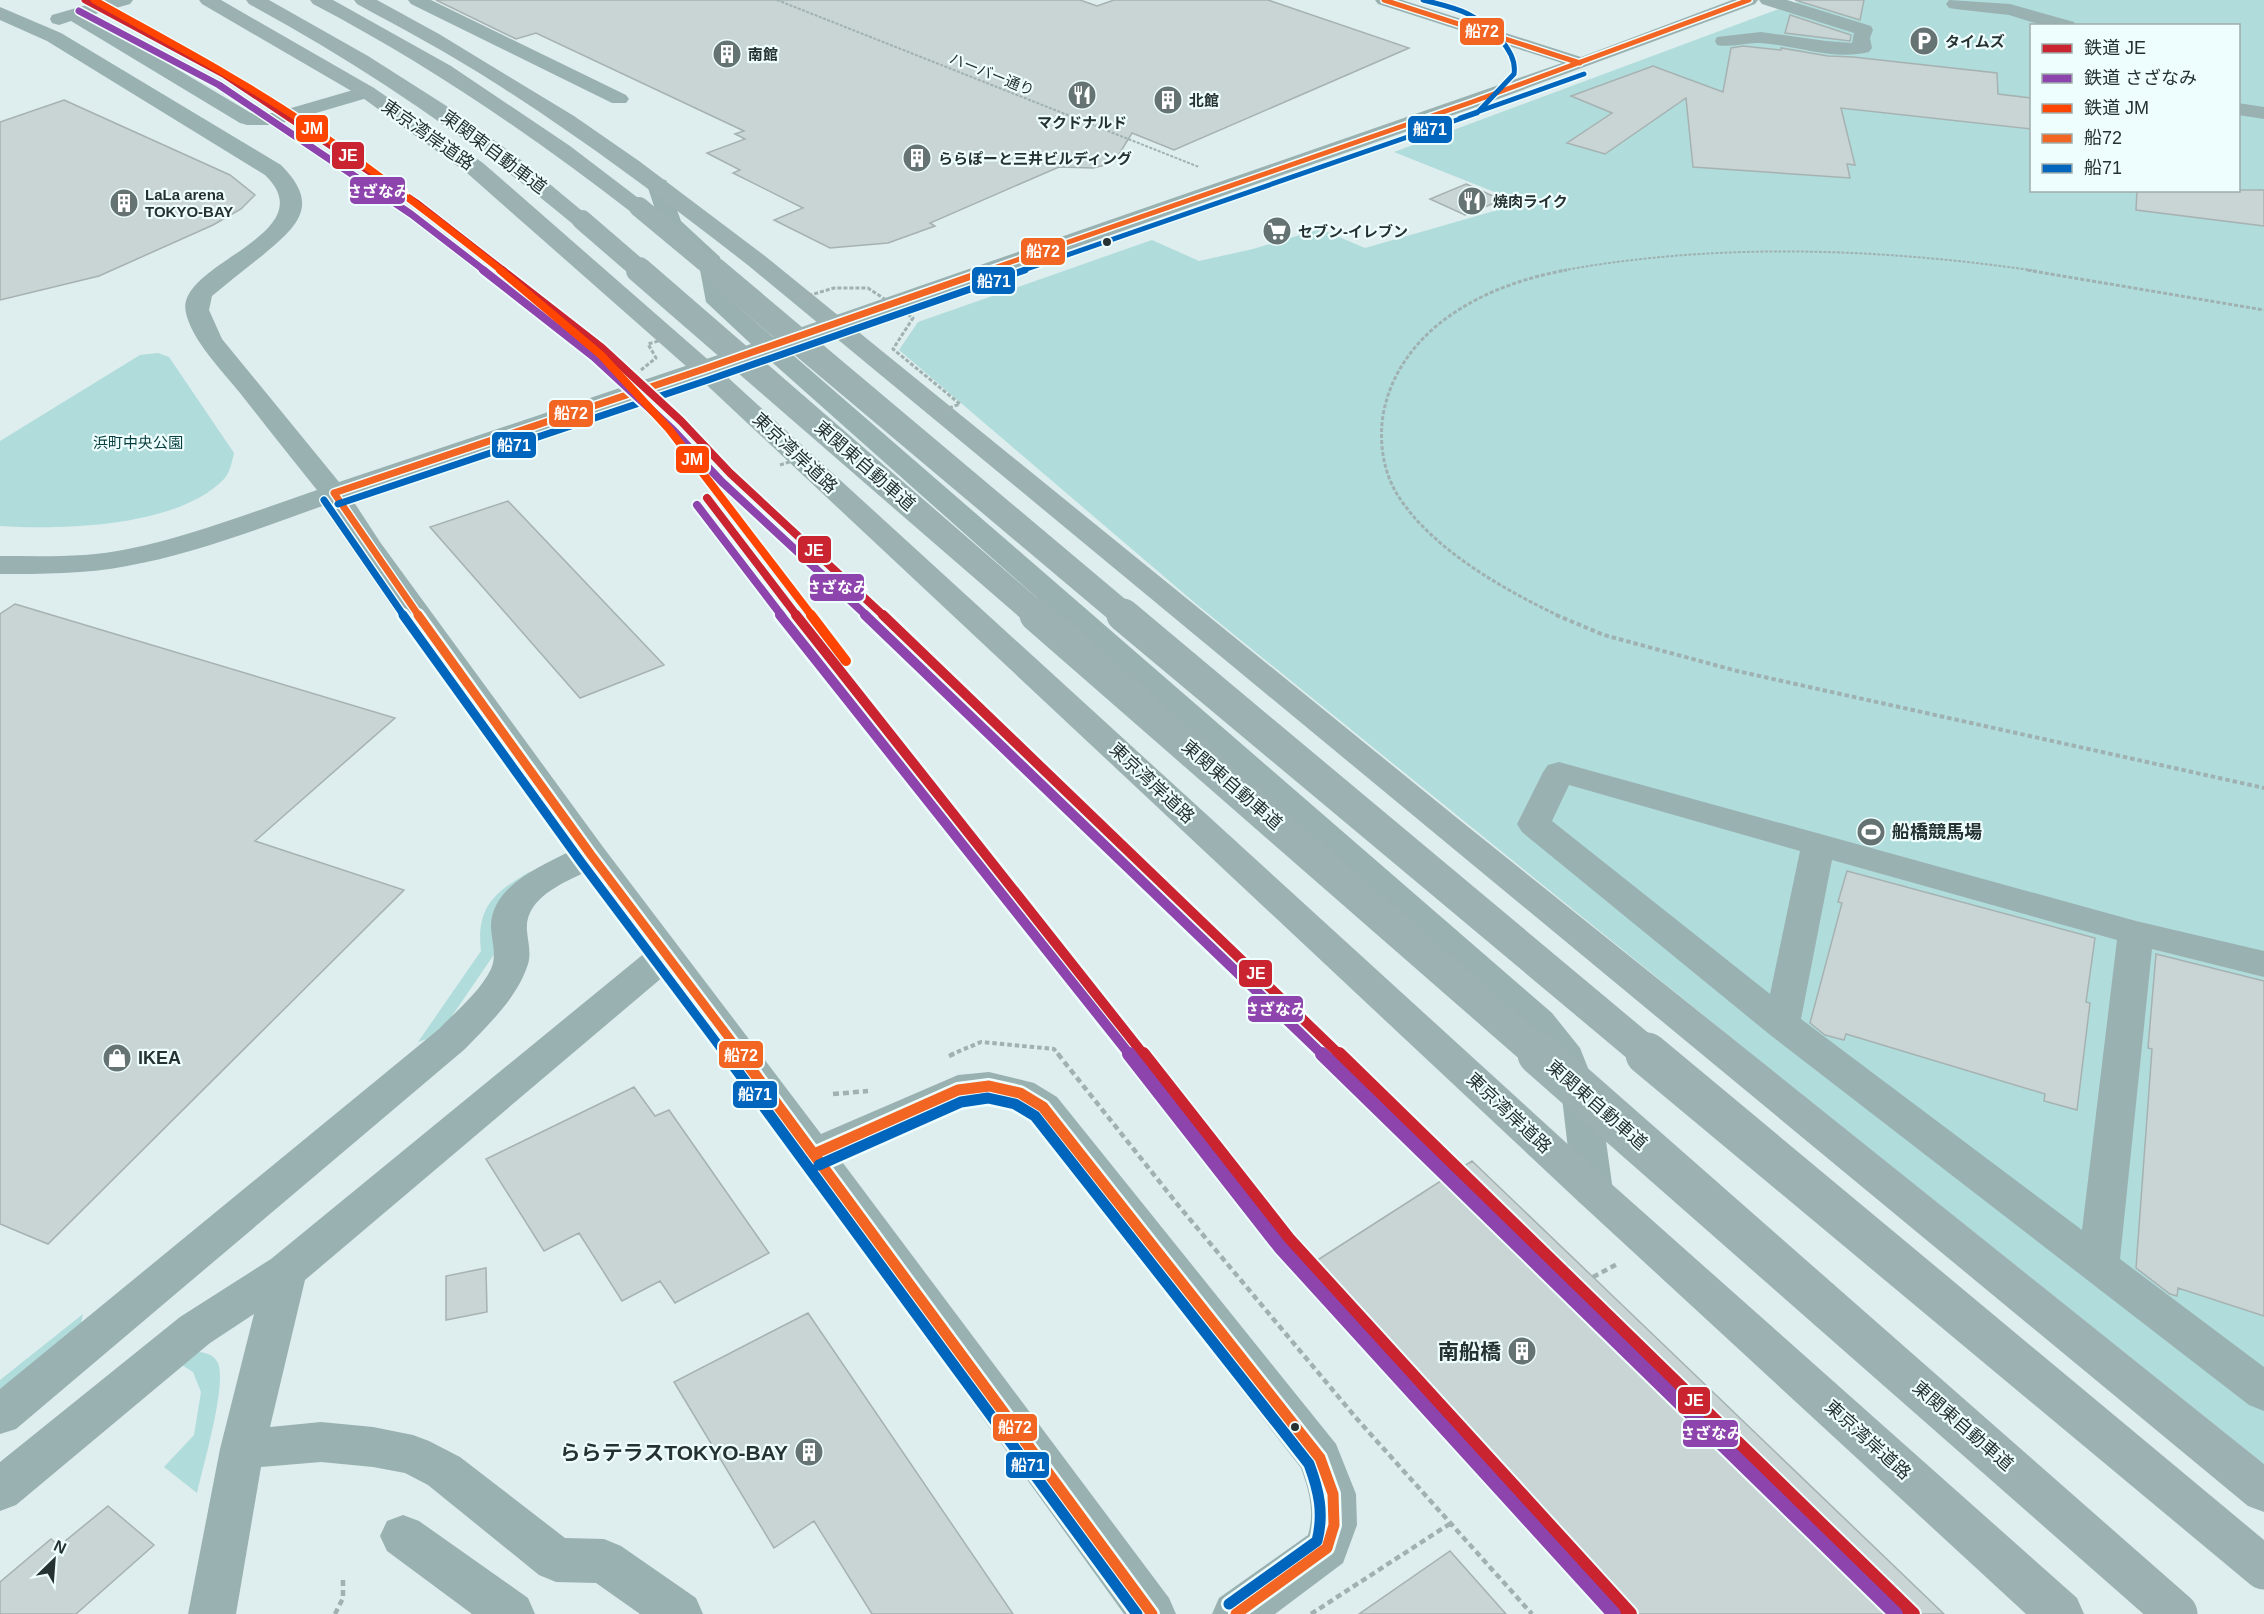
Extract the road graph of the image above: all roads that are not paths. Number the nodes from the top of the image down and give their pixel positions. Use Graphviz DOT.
graph roads {
  1 [pos="123,0"];
  2 [pos="208,0"];
  3 [pos="254,0"];
  4 [pos="319,0"];
  5 [pos="363,0"];
  6 [pos="417,0"];
  7 [pos="1384,0"];
  8 [pos="1749,0"];
  9 [pos="1768,0"];
  10 [pos="1784,0"];
  11 [pos="1955,4"];
  12 [pos="0,13"];
  13 [pos="73,15"];
  14 [pos="1700,18"];
  15 [pos="2060,24"];
  16 [pos="33,26"];
  17 [pos="1857,26"];
  18 [pos="1467,27"];
  19 [pos="1744,38"];
  20 [pos="1724,41"];
  21 [pos="1774,44"];
  22 [pos="1580,63"];
  23 [pos="367,92"];
  24 [pos="619,99"];
  25 [pos="1472,102"];
  26 [pos="2240,109"];
  27 [pos="2264,113"];
  28 [pos="658,184"];
  29 [pos="835,323"];
  30 [pos="769,346"];
  31 [pos="704,369"];
  32 [pos="334,493"];
  33 [pos="0,565"];
  34 [pos="1818,844"];
  35 [pos="591,855"];
  36 [pos="2136,933"];
  37 [pos="667,954"];
  38 [pos="2264,964"];
  39 [pos="1782,1024"];
  40 [pos="814,1154"];
  41 [pos="1593,1191"];
  42 [pos="2099,1265"];
  43 [pos="286,1271"];
  44 [pos="2264,1392"];
  45 [pos="0,1415"];
  46 [pos="242,1449"];
  47 [pos="0,1490"];
  48 [pos="2264,1491"];
  49 [pos="403,1536"];
  50 [pos="2264,1568"];
  51 [pos="212,1614"];
  52 [pos="511,1614"];
  53 [pos="679,1614"];
  54 [pos="1152,1614"];
  55 [pos="1236,1614"];
  56 [pos="2060,1614"];
  57 [pos="2176,1614"];
  1 -- 13 [label="street"];
  2 -- 23 [label="highway, 東京湾岸道路"];
  3 -- 57 [label="highway, 東関東自動車道, bridge"];
  4 -- 50 [label="highway, 東関東自動車道, bridge"];
  5 -- 28 [label="highway"];
  6 -- 24 [label="street"];
  7 -- 18 [label="street"];
  8 -- 14 [label="street"];
  9 -- 19 [label="street"];
  10 -- 17 [label="street"];
  11 -- 15 [label="street"];
  12 -- 16 [label="street"];
  13 -- 16 [label="street"];
  13 -- 23 [label="street"];
  14 -- 19 [label="street"];
  14 -- 22 [label="street"];
  16 -- 32 [label="street"];
  18 -- 22 [label="street"];
  18 -- 25 [label="street"];
  19 -- 20 [label="street"];
  19 -- 21 [label="street"];
  22 -- 25 [label="street"];
  23 -- 31 [label="highway, 東京湾岸道路"];
  25 -- 29 [label="street"];
  26 -- 27 [label="street"];
  28 -- 29 [label="highway"];
  28 -- 30 [label="street"];
  29 -- 30 [label="street"];
  29 -- 48 [label="highway"];
  30 -- 31 [label="street"];
  30 -- 41 [label="street"];
  31 -- 32 [label="street"];
  31 -- 41 [label="highway, 東京湾岸道路"];
  32 -- 33 [label="street"];
  32 -- 35 [label="street"];
  34 -- 36 [label="street"];
  34 -- 39 [label="street"];
  34 -- 39 [label="street"];
  35 -- 37 [label="street"];
  35 -- 45 [label="street"];
  36 -- 38 [label="street"];
  36 -- 42 [label="street"];
  37 -- 40 [label="street"];
  37 -- 43 [label="street"];
  39 -- 42 [label="street"];
  40 -- 54 [label="street"];
  40 -- 55 [label="street"];
  41 -- 56 [label="highway, 東京湾岸道路"];
  42 -- 44 [label="street"];
  43 -- 46 [label="street"];
  43 -- 47 [label="street"];
  46 -- 51 [label="street"];
  46 -- 53 [label="street"];
  49 -- 52 [label="street"];
}
